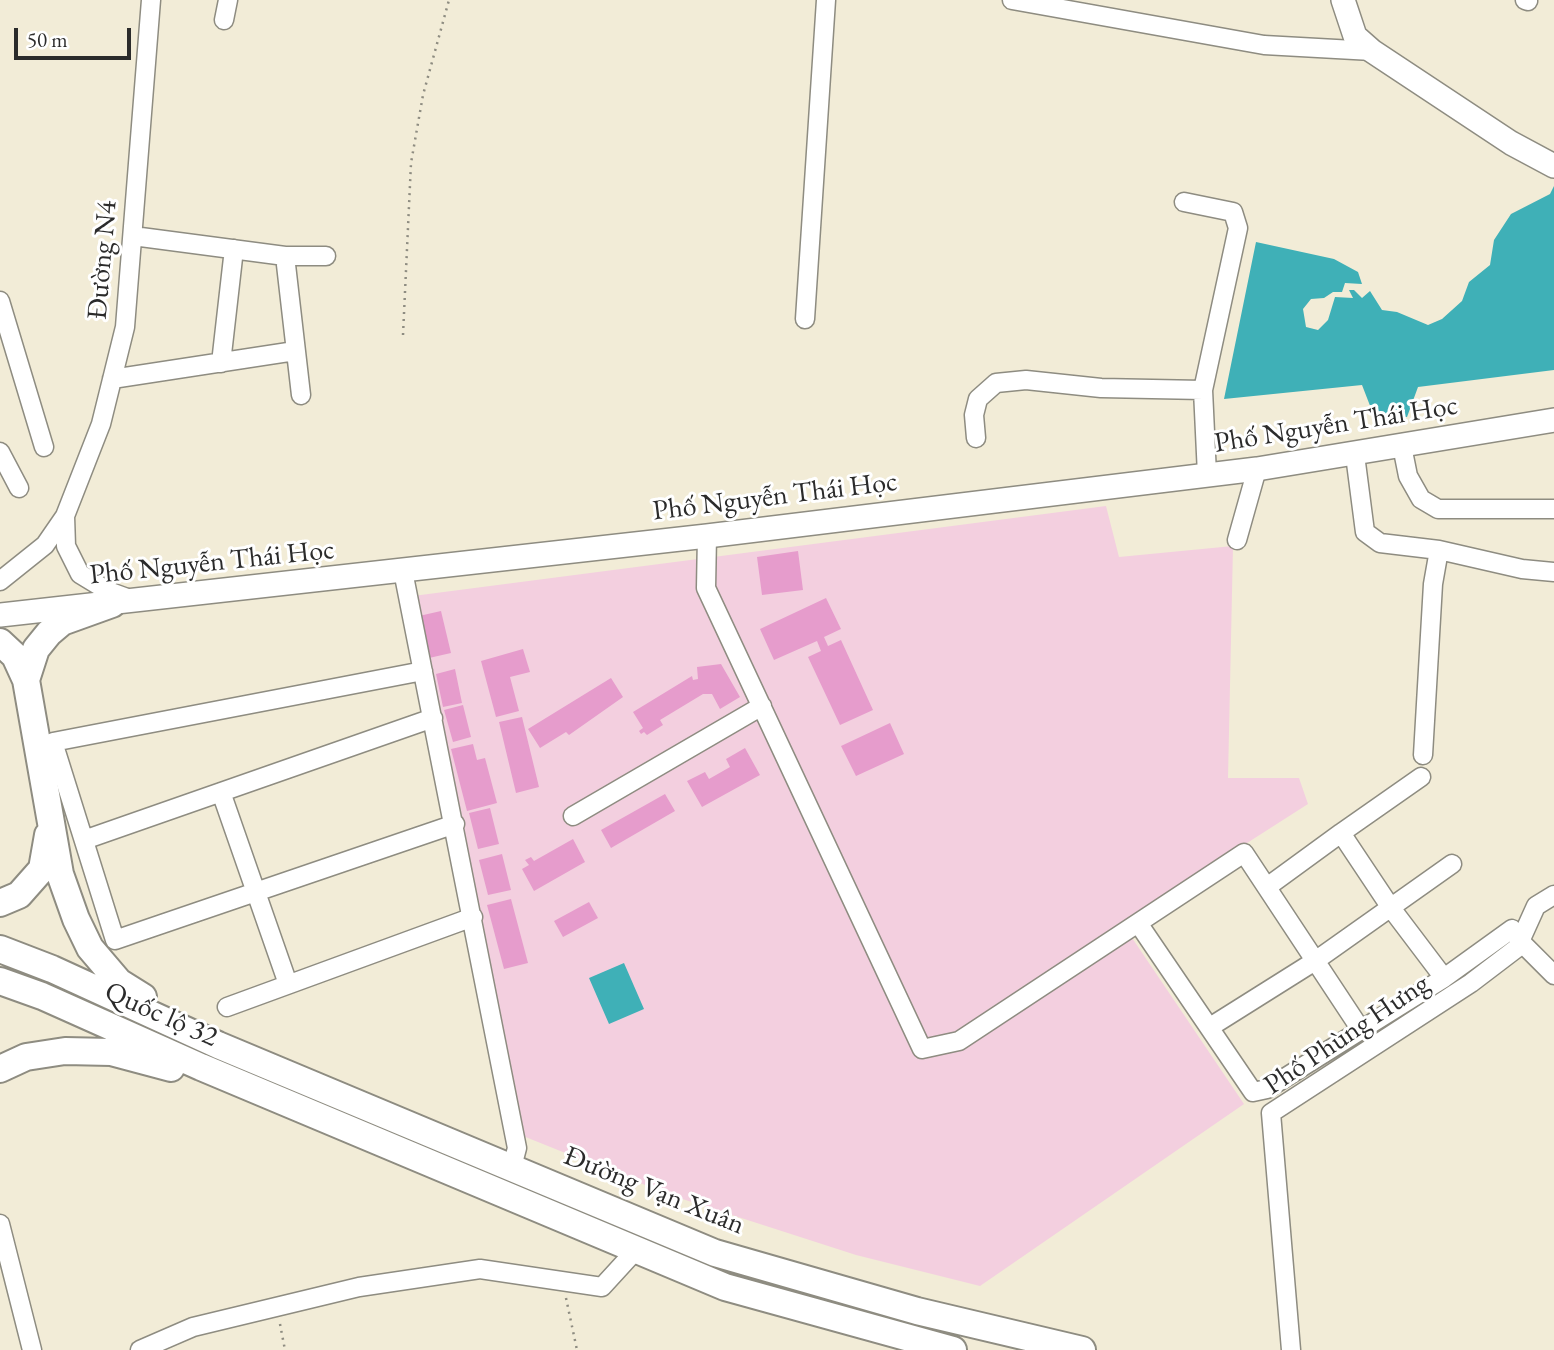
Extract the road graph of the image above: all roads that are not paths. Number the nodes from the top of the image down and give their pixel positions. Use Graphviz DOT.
graph roads {
  1 [pos="151,0"];
  2 [pos="228,0"];
  3 [pos="827,0"];
  4 [pos="1012,0"];
  5 [pos="1343,0"];
  6 [pos="224,20"];
  7 [pos="1372,51"];
  8 [pos="1554,166"];
  9 [pos="1184,202"];
  10 [pos="133,236"];
  11 [pos="234,249"];
  12 [pos="285,256"];
  13 [pos="326,256"];
  14 [pos="0,300"];
  15 [pos="805,319"];
  16 [pos="7,348"];
  17 [pos="295,351"];
  18 [pos="221,363"];
  19 [pos="112,379"];
  20 [pos="1203,390"];
  21 [pos="301,395"];
  22 [pos="1554,420"];
  23 [pos="976,438"];
  24 [pos="1402,446"];
  25 [pos="44,447"];
  26 [pos="0,452"];
  27 [pos="1354,455"];
  28 [pos="1256,469"];
  29 [pos="1207,475"];
  30 [pos="19,488"];
  31 [pos="1554,509"];
  32 [pos="65,516"];
  33 [pos="707,536"];
  34 [pos="1237,540"];
  35 [pos="1438,550"];
  36 [pos="403,571"];
  37 [pos="1554,572"];
  38 [pos="0,581"];
  39 [pos="124,603"];
  40 [pos="0,615"];
  41 [pos="0,642"];
  42 [pos="423,671"];
  43 [pos="26,680"];
  44 [pos="762,706"];
  45 [pos="433,718"];
  46 [pos="1423,755"];
  47 [pos="1421,776"];
  48 [pos="221,792"];
  49 [pos="573,816"];
  50 [pos="51,820"];
  51 [pos="455,824"];
  52 [pos="1340,833"];
  53 [pos="84,840"];
  54 [pos="1452,864"];
  55 [pos="1266,887"];
  56 [pos="256,891"];
  57 [pos="1554,895"];
  58 [pos="0,903"];
  59 [pos="1391,908"];
  60 [pos="473,918"];
  61 [pos="1138,923"];
  62 [pos="1516,935"];
  63 [pos="0,949"];
  64 [pos="1315,961"];
  65 [pos="1554,975"];
  66 [pos="1444,978"];
  67 [pos="0,981"];
  68 [pos="288,984"];
  69 [pos="227,1007"];
  70 [pos="1210,1027"];
  71 [pos="1361,1030"];
  72 [pos="218,1045"];
  73 [pos="0,1069"];
  74 [pos="296,1107"];
  75 [pos="512,1167"];
  76 [pos="0,1224"];
  77 [pos="635,1251"];
  78 [pos="1044,1346"];
  79 [pos="32,1350"];
  80 [pos="140,1350"];
  81 [pos="953,1350"];
  82 [pos="1082,1350"];
  83 [pos="1291,1350"];
  1 -- 10 [label="street, Đường N4"];
  2 -- 6 [label="street"];
  3 -- 15 [label="street"];
  4 -- 7 [label="street"];
  5 -- 7 [label="main road"];
  7 -- 8 [label="main road"];
  9 -- 20 [label="street"];
  10 -- 11 [label="street"];
  10 -- 19 [label="street, Đường N4"];
  11 -- 12 [label="street"];
  11 -- 18 [label="street"];
  12 -- 13 [label="street"];
  12 -- 17 [label="street"];
  14 -- 16 [label="street"];
  16 -- 25 [label="street"];
  17 -- 18 [label="street"];
  17 -- 21 [label="street"];
  18 -- 19 [label="street"];
  19 -- 32 [label="street, Đường N4"];
  20 -- 23 [label="street"];
  20 -- 29 [label="street"];
  22 -- 24 [label="main road, Phố Nguyễn Thái Học"];
  24 -- 27 [label="main road, Phố Nguyễn Thái Học"];
  24 -- 31 [label="street"];
  26 -- 30 [label="street"];
  27 -- 28 [label="main road, Phố Nguyễn Thái Học"];
  27 -- 35 [label="street"];
  28 -- 29 [label="main road, Phố Nguyễn Thái Học"];
  28 -- 34 [label="street"];
  29 -- 33 [label="main road, Phố Nguyễn Thái Học"];
  32 -- 38 [label="street"];
  32 -- 39 [label="street"];
  33 -- 36 [label="main road, Phố Nguyễn Thái Học"];
  33 -- 44 [label="street"];
  35 -- 37 [label="street"];
  35 -- 46 [label="street"];
  36 -- 39 [label="main road, Phố Nguyễn Thái Học"];
  36 -- 42 [label="street"];
  39 -- 40 [label="main road, Phố Nguyễn Thái Học"];
  39 -- 43 [label="highway"];
  41 -- 43 [label="highway"];
  42 -- 45 [label="street"];
  42 -- 53 [label="street"];
  43 -- 50 [label="highway"];
  44 -- 49 [label="street"];
  44 -- 61 [label="street"];
  45 -- 48 [label="street"];
  45 -- 51 [label="street"];
  47 -- 52 [label="street"];
  48 -- 53 [label="street"];
  48 -- 56 [label="street"];
  50 -- 58 [label="highway"];
  50 -- 72 [label="highway"];
  51 -- 56 [label="street"];
  51 -- 60 [label="street"];
  52 -- 55 [label="street"];
  52 -- 59 [label="street"];
  53 -- 56 [label="street"];
  54 -- 59 [label="street"];
  55 -- 61 [label="street"];
  55 -- 64 [label="street"];
  56 -- 68 [label="street"];
  57 -- 62 [label="street, Phố Phùng Hưng"];
  59 -- 64 [label="street"];
  59 -- 66 [label="street"];
  60 -- 68 [label="street"];
  60 -- 75 [label="street"];
  61 -- 70 [label="street"];
  62 -- 65 [label="street"];
  62 -- 66 [label="street"];
  62 -- 83 [label="street, Phố Phùng Hưng"];
  63 -- 72 [label="highway, Quốc lộ 32"];
  64 -- 70 [label="street"];
  64 -- 71 [label="street"];
  66 -- 71 [label="street"];
  67 -- 74 [label="highway, Quốc lộ 32"];
  68 -- 69 [label="street"];
  70 -- 71 [label="street"];
  72 -- 75 [label="highway, Đường Vạn Xuân"];
  73 -- 74 [label="highway"];
  74 -- 77 [label="highway"];
  75 -- 78 [label="highway, Đường Vạn Xuân"];
  76 -- 79 [label="street"];
  77 -- 80 [label="street"];
  77 -- 81 [label="highway"];
  78 -- 82 [label="highway, Đường Vạn Xuân"];
}
